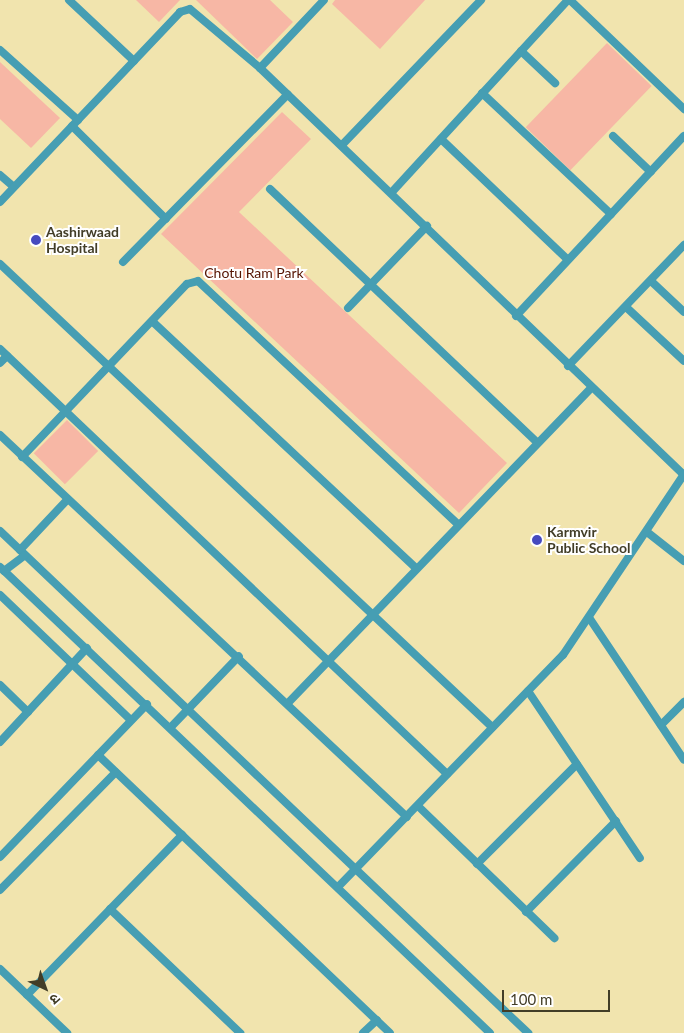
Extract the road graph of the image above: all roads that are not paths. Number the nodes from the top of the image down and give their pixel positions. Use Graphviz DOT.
graph roads {
  1 [pos="69,0"];
  2 [pos="324,0"];
  3 [pos="481,0"];
  4 [pos="569,0"];
  5 [pos="0,50"];
  6 [pos="521,51"];
  7 [pos="134,61"];
  8 [pos="260,68"];
  9 [pos="555,83"];
  10 [pos="288,94"];
  11 [pos="482,94"];
  12 [pos="684,109"];
  13 [pos="75,123"];
  14 [pos="613,136"];
  15 [pos="684,136"];
  16 [pos="440,139"];
  17 [pos="342,145"];
  18 [pos="651,172"];
  19 [pos="0,175"];
  20 [pos="14,187"];
  21 [pos="270,189"];
  22 [pos="392,192"];
  23 [pos="0,202"];
  24 [pos="611,214"];
  25 [pos="166,219"];
  26 [pos="427,226"];
  27 [pos="684,245"];
  28 [pos="568,260"];
  29 [pos="123,262"];
  30 [pos="0,264"];
  31 [pos="650,281"];
  32 [pos="371,284"];
  33 [pos="626,307"];
  34 [pos="348,308"];
  35 [pos="684,312"];
  36 [pos="516,316"];
  37 [pos="153,322"];
  38 [pos="0,349"];
  39 [pos="7,356"];
  40 [pos="684,361"];
  41 [pos="0,363"];
  42 [pos="112,365"];
  43 [pos="568,366"];
  44 [pos="591,388"];
  45 [pos="66,412"];
  46 [pos="0,436"];
  47 [pos="536,442"];
  48 [pos="22,457"];
  49 [pos="684,474"];
  50 [pos="67,500"];
  51 [pos="458,524"];
  52 [pos="0,531"];
  53 [pos="647,532"];
  54 [pos="23,552"];
  55 [pos="684,561"];
  56 [pos="416,568"];
  57 [pos="2,569"];
  58 [pos="0,595"];
  59 [pos="371,617"];
  60 [pos="590,619"];
  61 [pos="87,648"];
  62 [pos="239,656"];
  63 [pos="328,660"];
  64 [pos="74,665"];
  65 [pos="0,685"];
  66 [pos="528,691"];
  67 [pos="684,702"];
  68 [pos="288,703"];
  69 [pos="146,704"];
  70 [pos="188,709"];
  71 [pos="28,712"];
  72 [pos="131,720"];
  73 [pos="661,726"];
  74 [pos="171,727"];
  75 [pos="492,728"];
  76 [pos="0,742"];
  77 [pos="98,755"];
  78 [pos="684,760"];
  79 [pos="577,764"];
  80 [pos="116,772"];
  81 [pos="447,774"];
  82 [pos="418,806"];
  83 [pos="407,817"];
  84 [pos="616,821"];
  85 [pos="182,835"];
  86 [pos="0,857"];
  87 [pos="640,858"];
  88 [pos="477,864"];
  89 [pos="356,869"];
  90 [pos="338,887"];
  91 [pos="0,890"];
  92 [pos="110,909"];
  93 [pos="526,912"];
  94 [pos="554,938"];
  95 [pos="0,970"];
  96 [pos="27,995"];
  97 [pos="376,1020"];
  98 [pos="67,1033"];
  99 [pos="240,1033"];
  100 [pos="363,1033"];
  101 [pos="390,1033"];
  102 [pos="490,1033"];
  103 [pos="528,1033"];
  1 -- 7 [label="street"];
  2 -- 8 [label="street"];
  3 -- 17 [label="street"];
  4 -- 6 [label="street"];
  4 -- 12 [label="street"];
  5 -- 13 [label="street"];
  6 -- 9 [label="street"];
  6 -- 11 [label="street"];
  7 -- 8 [label="street"];
  7 -- 13 [label="street"];
  8 -- 10 [label="street"];
  10 -- 17 [label="street"];
  10 -- 25 [label="street"];
  11 -- 16 [label="street"];
  11 -- 24 [label="street"];
  13 -- 20 [label="street"];
  13 -- 25 [label="street"];
  14 -- 18 [label="street"];
  15 -- 18 [label="street"];
  16 -- 22 [label="street"];
  16 -- 28 [label="street"];
  17 -- 22 [label="street"];
  18 -- 24 [label="street"];
  19 -- 20 [label="street"];
  20 -- 23 [label="street"];
  21 -- 32 [label="street"];
  22 -- 26 [label="street"];
  24 -- 28 [label="street"];
  25 -- 29 [label="street"];
  26 -- 32 [label="street"];
  26 -- 36 [label="street"];
  27 -- 31 [label="street"];
  28 -- 36 [label="street"];
  30 -- 42 [label="street"];
  31 -- 33 [label="street"];
  31 -- 35 [label="street"];
  32 -- 34 [label="street"];
  32 -- 47 [label="street"];
  33 -- 40 [label="street"];
  33 -- 43 [label="street"];
  36 -- 43 [label="street"];
  37 -- 42 [label="street"];
  37 -- 51 [label="street"];
  37 -- 56 [label="street"];
  38 -- 39 [label="street"];
  39 -- 41 [label="street"];
  39 -- 45 [label="street"];
  42 -- 45 [label="street"];
  42 -- 59 [label="street"];
  43 -- 44 [label="street"];
  44 -- 47 [label="street"];
  44 -- 49 [label="street"];
  45 -- 48 [label="street"];
  45 -- 63 [label="street"];
  46 -- 48 [label="street"];
  47 -- 51 [label="street"];
  48 -- 50 [label="street"];
  49 -- 53 [label="street"];
  50 -- 54 [label="street"];
  50 -- 62 [label="street"];
  51 -- 56 [label="street"];
  52 -- 54 [label="street"];
  53 -- 55 [label="street"];
  53 -- 60 [label="street"];
  54 -- 57 [label="street"];
  54 -- 70 [label="street"];
  56 -- 59 [label="street"];
  57 -- 61 [label="street"];
  58 -- 64 [label="street"];
  59 -- 63 [label="street"];
  59 -- 75 [label="street"];
  60 -- 66 [label="street"];
  60 -- 73 [label="street"];
  61 -- 64 [label="street"];
  61 -- 69 [label="street"];
  62 -- 68 [label="street"];
  62 -- 70 [label="street"];
  63 -- 68 [label="street"];
  63 -- 81 [label="street"];
  64 -- 71 [label="street"];
  64 -- 72 [label="street"];
  65 -- 71 [label="street"];
  66 -- 75 [label="street"];
  66 -- 79 [label="street"];
  67 -- 73 [label="street"];
  68 -- 83 [label="street"];
  69 -- 72 [label="street"];
  69 -- 74 [label="street"];
  70 -- 74 [label="street"];
  70 -- 89 [label="street"];
  71 -- 76 [label="street"];
  72 -- 77 [label="street"];
  73 -- 78 [label="street"];
  74 -- 90 [label="street"];
  75 -- 81 [label="street"];
  77 -- 80 [label="street"];
  77 -- 86 [label="street"];
  79 -- 84 [label="street"];
  79 -- 88 [label="street"];
  80 -- 85 [label="street"];
  80 -- 91 [label="street"];
  81 -- 82 [label="street"];
  82 -- 83 [label="street"];
  82 -- 88 [label="street"];
  83 -- 89 [label="street"];
  84 -- 87 [label="street"];
  84 -- 93 [label="street"];
  85 -- 92 [label="street"];
  85 -- 97 [label="street"];
  88 -- 93 [label="street"];
  89 -- 90 [label="street"];
  89 -- 103 [label="street"];
  90 -- 102 [label="street"];
  92 -- 96 [label="street"];
  92 -- 99 [label="street"];
  93 -- 94 [label="street"];
  95 -- 96 [label="street"];
  96 -- 98 [label="street"];
  97 -- 100 [label="street"];
  97 -- 101 [label="street"];
}
